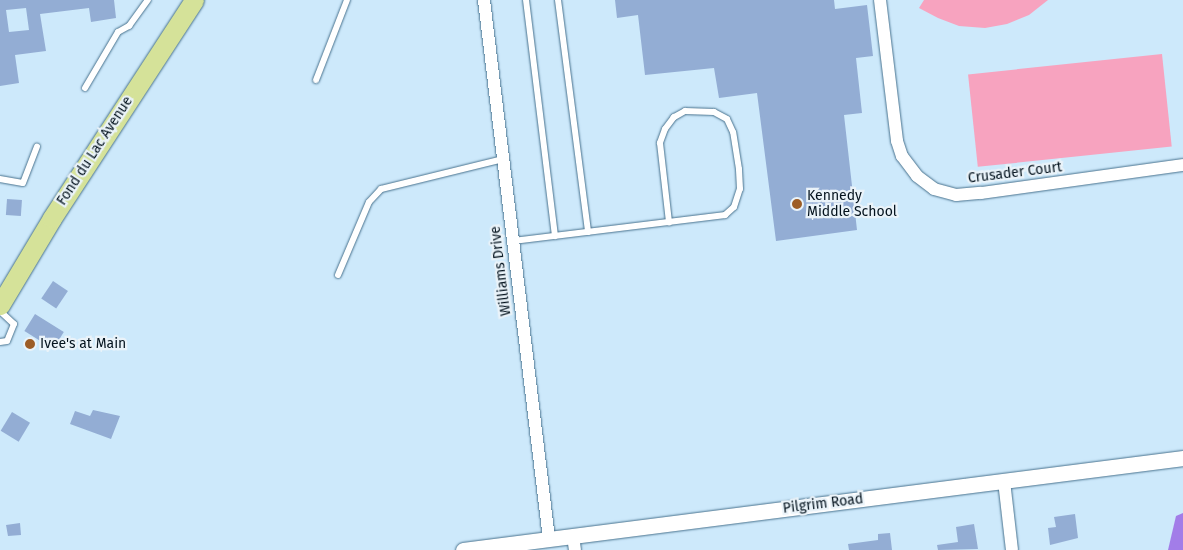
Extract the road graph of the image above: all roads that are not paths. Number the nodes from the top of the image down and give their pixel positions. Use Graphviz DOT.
graph roads {
  1 [pos="148,0"];
  2 [pos="194,0"];
  3 [pos="347,0"];
  4 [pos="484,0"];
  5 [pos="526,0"];
  6 [pos="558,0"];
  7 [pos="880,0"];
  8 [pos="316,80"];
  9 [pos="85,88"];
  10 [pos="37,147"];
  11 [pos="503,159"];
  12 [pos="1183,165"];
  13 [pos="0,179"];
  14 [pos="669,222"];
  15 [pos="588,232"];
  16 [pos="555,236"];
  17 [pos="513,241"];
  18 [pos="338,275"];
  19 [pos="0,305"];
  20 [pos="0,311"];
  21 [pos="0,342"];
  22 [pos="1183,458"];
  23 [pos="1004,481"];
  24 [pos="549,539"];
  25 [pos="574,543"];
  26 [pos="463,550"];
  27 [pos="1012,550"];
  1 -- 9 [label="lane"];
  2 -- 19 [label="main road, Fond du Lac Avenue"];
  3 -- 8 [label="lane"];
  4 -- 11 [label="street, Williams Drive"];
  5 -- 16 [label="lane"];
  6 -- 15 [label="lane"];
  7 -- 12 [label="street, Crusader Court"];
  10 -- 13 [label="lane"];
  11 -- 17 [label="street, Williams Drive"];
  11 -- 18 [label="lane"];
  14 -- 14 [label="lane"];
  14 -- 15 [label="lane"];
  15 -- 16 [label="lane"];
  16 -- 17 [label="lane"];
  17 -- 24 [label="street, Williams Drive"];
  20 -- 21 [label="lane"];
  22 -- 23 [label="street, Pilgrim Road"];
  23 -- 25 [label="street, Pilgrim Road"];
  23 -- 27 [label="street"];
  24 -- 25 [label="street, Pilgrim Road"];
  24 -- 26 [label="street, Pilgrim Road"];
}
